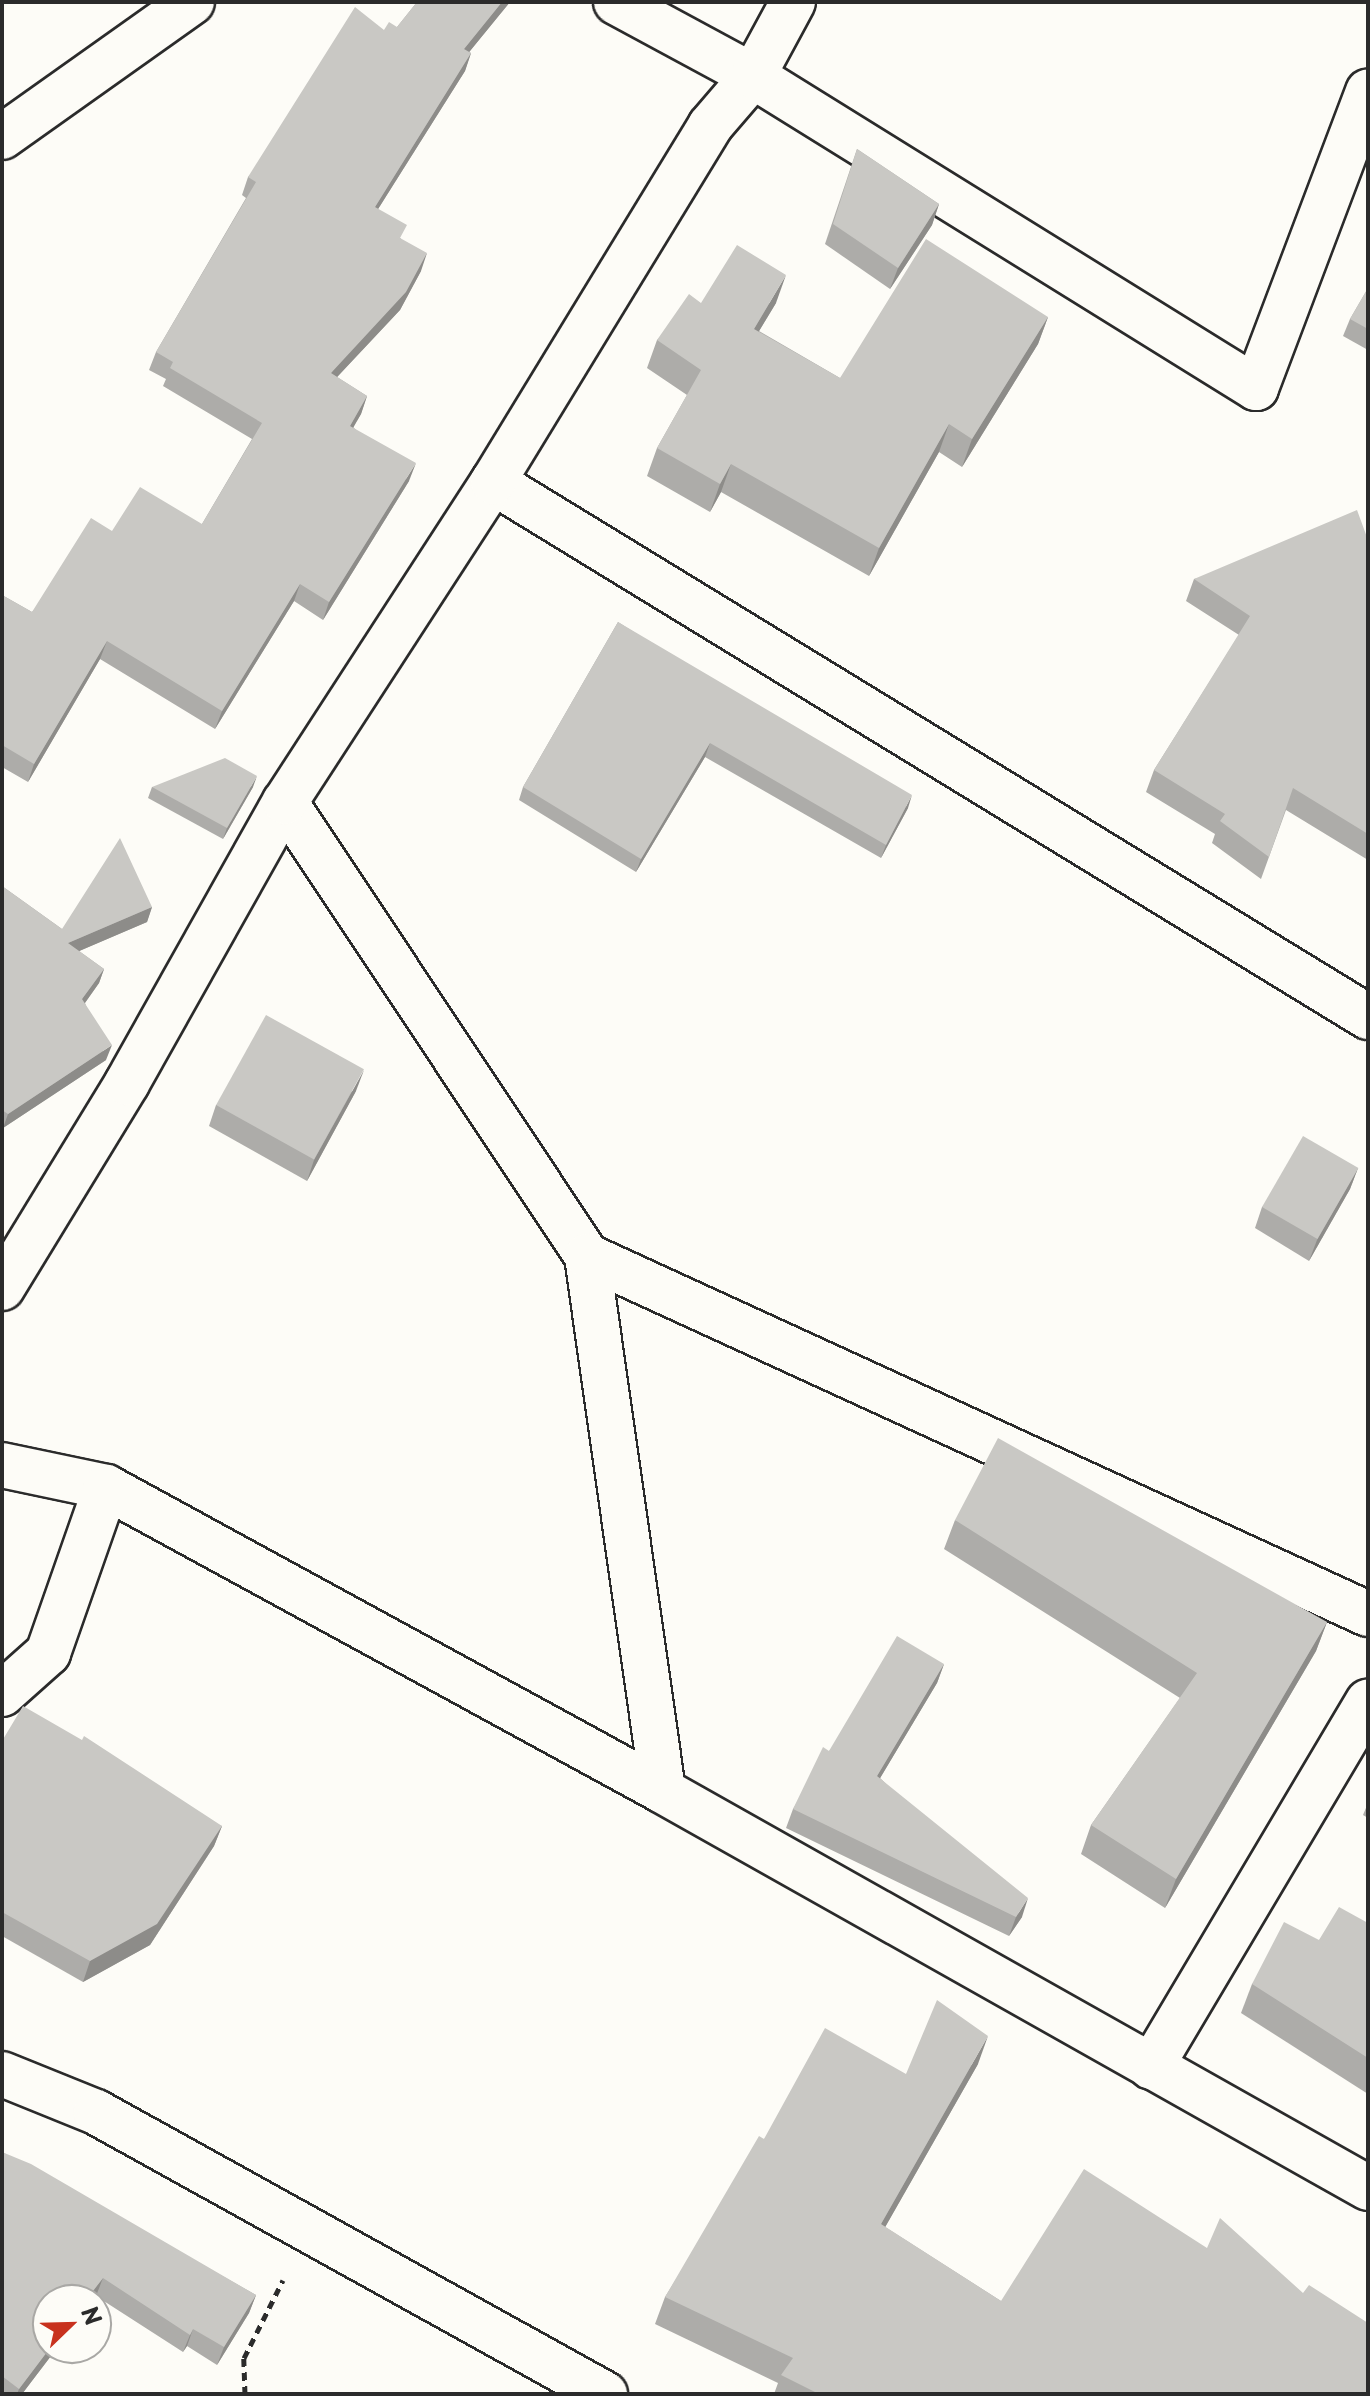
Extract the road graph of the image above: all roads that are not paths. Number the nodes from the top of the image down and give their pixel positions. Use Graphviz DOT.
graph roads {
  1 [pos="192,2"];
  2 [pos="616,2"];
  3 [pos="793,2"];
  4 [pos="753,76"];
  5 [pos="1368,91"];
  6 [pos="2,137"];
  7 [pos="493,482"];
  8 [pos="285,802"];
  9 [pos="1368,1017"];
  10 [pos="587,1256"];
  11 [pos="6,1273"];
  12 [pos="2,1465"];
  13 [pos="106,1487"];
  14 [pos="1368,1614"];
  15 [pos="2,1694"];
  16 [pos="1368,1701"];
  17 [pos="663,1791"];
  18 [pos="1151,2067"];
  19 [pos="2,2074"];
  20 [pos="1368,2188"];
  21 [pos="605,2394"];
  1 -- 6 [label="street"];
  2 -- 4 [label="street"];
  3 -- 4 [label="street"];
  4 -- 5 [label="street"];
  4 -- 7 [label="street"];
  7 -- 8 [label="street"];
  7 -- 9 [label="street"];
  8 -- 10 [label="street"];
  8 -- 11 [label="street"];
  10 -- 14 [label="street"];
  10 -- 17 [label="street"];
  12 -- 13 [label="street"];
  13 -- 15 [label="street"];
  13 -- 17 [label="street"];
  16 -- 18 [label="street"];
  17 -- 18 [label="street"];
  18 -- 20 [label="street"];
  19 -- 21 [label="street"];
}
